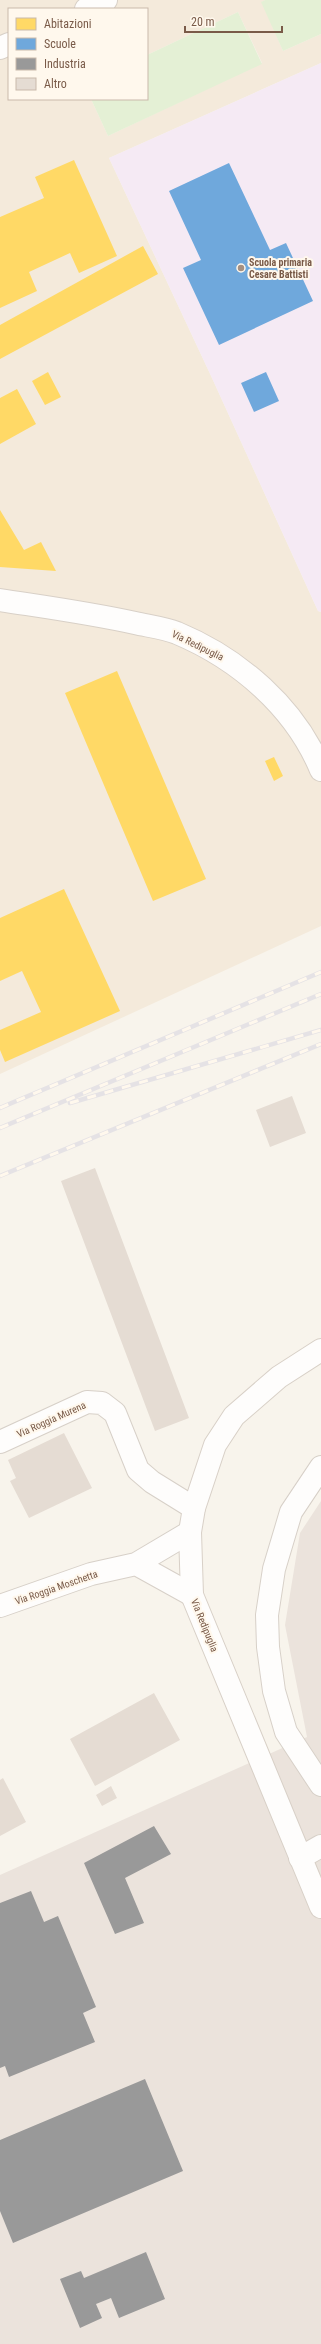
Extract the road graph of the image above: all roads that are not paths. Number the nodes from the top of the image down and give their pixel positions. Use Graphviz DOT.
graph roads {
  1 [pos="106,0"];
  2 [pos="88,8"];
  3 [pos="0,600"];
  4 [pos="321,770"];
  5 [pos="321,1350"];
  6 [pos="0,1442"];
  7 [pos="321,1467"];
  8 [pos="194,1508"];
  9 [pos="190,1532"];
  10 [pos="136,1564"];
  11 [pos="192,1595"];
  12 [pos="0,1606"];
  13 [pos="321,1785"];
  14 [pos="321,1846"];
  15 [pos="300,1858"];
  16 [pos="321,1907"];
  1 -- 2 [label="street"];
  3 -- 4 [label="street, Via Redipuglia"];
  5 -- 8 [label="street, Via Redipuglia"];
  6 -- 8 [label="street, Via Roggia Murena"];
  7 -- 13 [label="street"];
  8 -- 9 [label="street, Via Redipuglia"];
  9 -- 10 [label="street, Via Roggia Moschetta"];
  9 -- 11 [label="street, Via Redipuglia"];
  10 -- 11 [label="street"];
  10 -- 12 [label="street, Via Roggia Moschetta"];
  11 -- 15 [label="street, Via Redipuglia"];
  14 -- 15 [label="street"];
  15 -- 16 [label="street, Via Redipuglia"];
}
